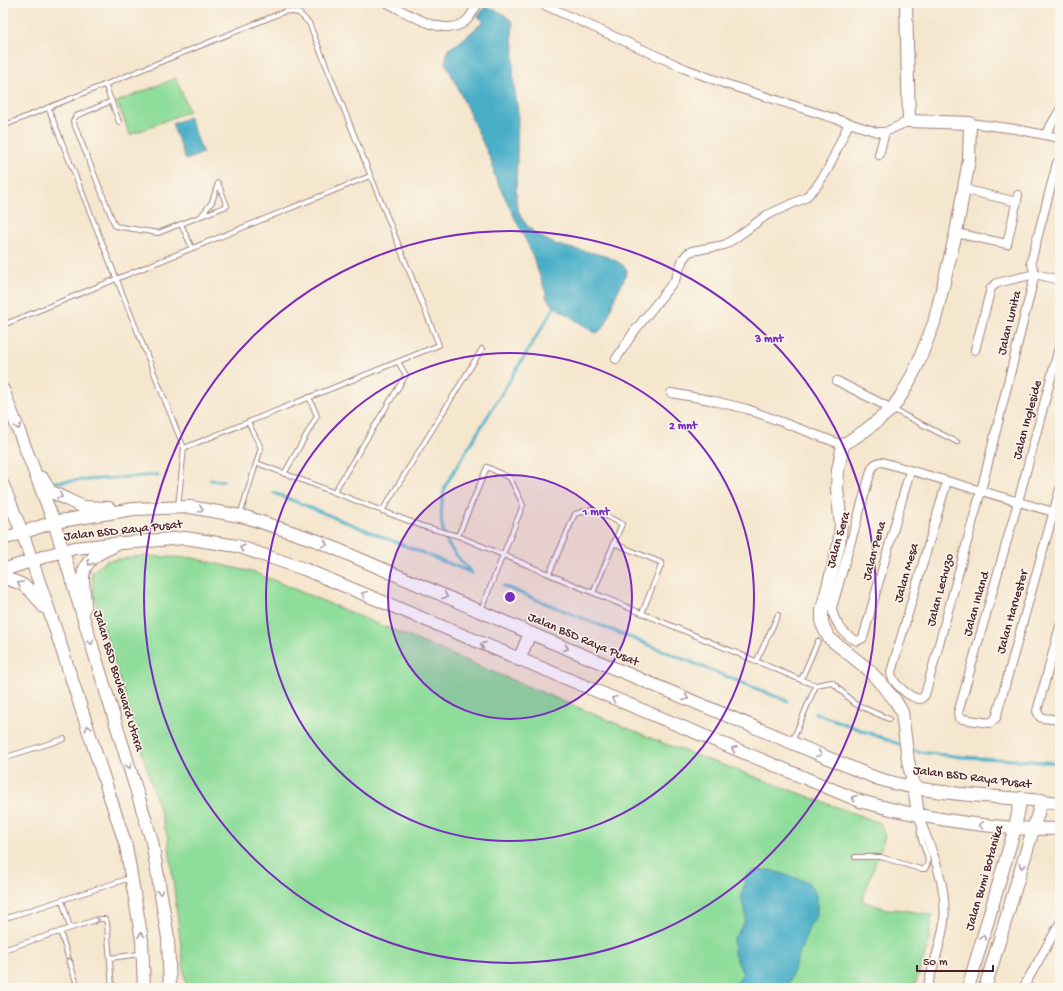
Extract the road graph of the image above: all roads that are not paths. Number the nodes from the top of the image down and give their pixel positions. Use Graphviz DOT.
graph roads {
  1 [pos="387,3"];
  2 [pos="478,3"];
  3 [pos="540,3"];
  4 [pos="906,3"];
  5 [pos="105,84"];
  6 [pos="112,101"];
  7 [pos="48,107"];
  8 [pos="1060,110"];
  9 [pos="909,121"];
  10 [pos="120,122"];
  11 [pos="849,123"];
  12 [pos="970,123"];
  13 [pos="3,126"];
  14 [pos="886,132"];
  15 [pos="1045,135"];
  16 [pos="1060,138"];
  17 [pos="879,155"];
  18 [pos="1057,163"];
  19 [pos="370,176"];
  20 [pos="963,189"];
  21 [pos="201,216"];
  22 [pos="181,224"];
  23 [pos="956,233"];
  24 [pos="192,248"];
  25 [pos="1035,274"];
  26 [pos="117,279"];
  27 [pos="1060,280"];
  28 [pos="3,325"];
  29 [pos="1060,344"];
  30 [pos="482,349"];
  31 [pos="975,350"];
  32 [pos="616,359"];
  33 [pos="398,362"];
  34 [pos="837,381"];
  35 [pos="3,390"];
  36 [pos="671,393"];
  37 [pos="309,397"];
  38 [pos="892,409"];
  39 [pos="248,422"];
  40 [pos="957,442"];
  41 [pos="843,445"];
  42 [pos="184,448"];
  43 [pos="28,456"];
  44 [pos="256,463"];
  45 [pos="910,471"];
  46 [pos="284,474"];
  47 [pos="947,481"];
  48 [pos="3,485"];
  49 [pos="1060,489"];
  50 [pos="981,491"];
  51 [pos="334,492"];
  52 [pos="1018,502"];
  53 [pos="178,508"];
  54 [pos="134,509"];
  55 [pos="382,510"];
  56 [pos="1057,513"];
  57 [pos="240,516"];
  58 [pos="54,522"];
  59 [pos="22,532"];
  60 [pos="458,536"];
  61 [pos="3,539"];
  62 [pos="122,543"];
  63 [pos="613,543"];
  64 [pos="63,551"];
  65 [pos="503,555"];
  66 [pos="32,561"];
  67 [pos="3,570"];
  68 [pos="549,574"];
  69 [pos="3,578"];
  70 [pos="593,593"];
  71 [pos="480,611"];
  72 [pos="642,613"];
  73 [pos="778,615"];
  74 [pos="51,616"];
  75 [pos="85,624"];
  76 [pos="1060,626"];
  77 [pos="530,633"];
  78 [pos="863,638"];
  79 [pos="818,641"];
  80 [pos="519,660"];
  81 [pos="756,662"];
  82 [pos="801,680"];
  83 [pos="816,685"];
  84 [pos="925,695"];
  85 [pos="996,718"];
  86 [pos="889,719"];
  87 [pos="1060,720"];
  88 [pos="64,738"];
  89 [pos="792,743"];
  90 [pos="3,758"];
  91 [pos="914,786"];
  92 [pos="1021,798"];
  93 [pos="1042,800"];
  94 [pos="1060,803"];
  95 [pos="918,814"];
  96 [pos="922,827"];
  97 [pos="1015,828"];
  98 [pos="1034,829"];
  99 [pos="1060,829"];
  100 [pos="855,857"];
  101 [pos="132,878"];
  102 [pos="62,900"];
  103 [pos="3,919"];
  104 [pos="1060,923"];
  105 [pos="70,928"];
  106 [pos="60,931"];
  107 [pos="1052,935"];
  108 [pos="1060,940"];
  109 [pos="3,950"];
  110 [pos="143,954"];
  111 [pos="110,958"];
  112 [pos="78,988"];
  113 [pos="112,988"];
  114 [pos="144,988"];
  115 [pos="170,988"];
  116 [pos="927,988"];
  117 [pos="968,988"];
  118 [pos="985,988"];
  119 [pos="1023,988"];
  1 -- 2 [label="street"];
  3 -- 11 [label="street"];
  4 -- 9 [label="main road"];
  5 -- 6 [label="lane"];
  5 -- 7 [label="lane"];
  5 -- 19 [label="lane"];
  6 -- 10 [label="lane"];
  6 -- 22 [label="lane"];
  7 -- 13 [label="lane"];
  7 -- 26 [label="lane"];
  8 -- 15 [label="street"];
  9 -- 12 [label="main road"];
  9 -- 14 [label="street"];
  11 -- 14 [label="street"];
  11 -- 32 [label="street"];
  12 -- 15 [label="street"];
  12 -- 20 [label="main road"];
  14 -- 17 [label="street"];
  15 -- 16 [label="street"];
  18 -- 25 [label="street, Jalan Lunita"];
  19 -- 24 [label="lane"];
  19 -- 33 [label="lane"];
  20 -- 23 [label="main road"];
  20 -- 23 [label="street"];
  21 -- 21 [label="lane"];
  21 -- 22 [label="lane"];
  22 -- 24 [label="lane"];
  23 -- 38 [label="main road"];
  24 -- 26 [label="lane"];
  25 -- 27 [label="street"];
  25 -- 31 [label="street"];
  25 -- 50 [label="street, Jalan Lunita"];
  26 -- 28 [label="lane"];
  26 -- 42 [label="lane"];
  29 -- 52 [label="street, Jalan Ingleside"];
  30 -- 55 [label="lane"];
  33 -- 37 [label="lane"];
  33 -- 51 [label="lane"];
  34 -- 38 [label="street"];
  35 -- 43 [label="main road, Jalan BSD Boulevard Utara, one-way"];
  36 -- 41 [label="street"];
  37 -- 39 [label="lane"];
  37 -- 46 [label="lane"];
  38 -- 40 [label="lane"];
  38 -- 41 [label="main road"];
  39 -- 42 [label="lane"];
  39 -- 44 [label="lane"];
  41 -- 91 [label="main road"];
  42 -- 53 [label="lane"];
  43 -- 54 [label="main road, one-way"];
  43 -- 58 [label="main road, Jalan BSD Boulevard Utara"];
  44 -- 46 [label="lane"];
  44 -- 57 [label="lane"];
  45 -- 47 [label="street"];
  45 -- 78 [label="street, Jalan Pena"];
  45 -- 78 [label="street, Jalan Sera"];
  46 -- 51 [label="lane"];
  47 -- 50 [label="street"];
  47 -- 84 [label="street, Jalan Mesa"];
  48 -- 59 [label="main road"];
  49 -- 56 [label="street, Jalan Harvester"];
  50 -- 52 [label="street"];
  50 -- 84 [label="street, Jalan Lechuzo"];
  51 -- 55 [label="lane"];
  52 -- 56 [label="street"];
  52 -- 85 [label="street, Jalan Inland"];
  53 -- 54 [label="main road, Jalan BSD Raya Pusat"];
  53 -- 57 [label="main road, Jalan BSD Raya Pusat, one-way"];
  54 -- 58 [label="main road, Jalan BSD Raya Pusat"];
  55 -- 60 [label="lane"];
  56 -- 85 [label="street, Jalan Harvester"];
  57 -- 71 [label="main road, Jalan BSD Raya Pusat, one-way"];
  58 -- 59 [label="main road, Jalan BSD Raya Pusat"];
  58 -- 64 [label="main road, Jalan BSD Boulevard Utara"];
  59 -- 61 [label="main road, Jalan BSD Raya Pusat"];
  59 -- 66 [label="main road"];
  60 -- 65 [label="lane"];
  60 -- 65 [label="lane"];
  62 -- 64 [label="main road, Jalan BSD Raya Pusat"];
  62 -- 75 [label="main road, one-way"];
  80 -- 62 [label="main road, Jalan BSD Raya Pusat, one-way"];
  63 -- 68 [label="lane"];
  63 -- 70 [label="lane"];
  63 -- 72 [label="lane"];
  64 -- 66 [label="main road, Jalan BSD Raya Pusat"];
  64 -- 75 [label="main road, Jalan BSD Boulevard Utara"];
  65 -- 68 [label="lane"];
  65 -- 71 [label="lane"];
  66 -- 67 [label="main road, Jalan BSD Raya Pusat"];
  66 -- 74 [label="main road"];
  68 -- 70 [label="lane"];
  74 -- 69 [label="main road, one-way"];
  70 -- 72 [label="lane"];
  71 -- 77 [label="main road, Jalan BSD Raya Pusat"];
  72 -- 81 [label="lane"];
  73 -- 81 [label="lane"];
  101 -- 74 [label="main road, one-way"];
  75 -- 115 [label="main road, Jalan BSD Boulevard Utara, one-way"];
  76 -- 87 [label="street"];
  77 -- 80 [label="main road"];
  77 -- 89 [label="main road, Jalan BSD Raya Pusat, one-way"];
  79 -- 82 [label="lane"];
  95 -- 80 [label="main road, Jalan BSD Raya Pusat, one-way"];
  81 -- 82 [label="lane"];
  82 -- 83 [label="lane"];
  83 -- 86 [label="lane"];
  83 -- 89 [label="lane"];
  88 -- 90 [label="lane"];
  89 -- 91 [label="main road, Jalan BSD Raya Pusat, one-way"];
  91 -- 92 [label="main road, Jalan BSD Raya Pusat"];
  91 -- 95 [label="main road"];
  92 -- 93 [label="main road, Jalan BSD Raya Pusat"];
  92 -- 97 [label="main road, Jalan Bumi Botanika"];
  93 -- 94 [label="main road, Jalan BSD Raya Pusat"];
  93 -- 98 [label="main road"];
  95 -- 96 [label="street"];
  97 -- 95 [label="main road, Jalan BSD Raya Pusat, one-way"];
  96 -- 100 [label="lane"];
  96 -- 116 [label="street"];
  97 -- 98 [label="main road, Jalan BSD Raya Pusat"];
  117 -- 97 [label="main road, Jalan Bumi Botanika, one-way"];
  98 -- 99 [label="main road, Jalan BSD Raya Pusat"];
  98 -- 118 [label="main road, one-way"];
  101 -- 102 [label="lane"];
  110 -- 101 [label="main road, one-way"];
  102 -- 103 [label="lane"];
  102 -- 105 [label="lane"];
  104 -- 107 [label="street"];
  105 -- 106 [label="lane"];
  105 -- 111 [label="lane, one-way"];
  106 -- 109 [label="lane"];
  112 -- 106 [label="lane, one-way"];
  107 -- 108 [label="street"];
  107 -- 119 [label="street"];
  110 -- 111 [label="lane"];
  110 -- 114 [label="main road"];
  111 -- 113 [label="lane"];
}
